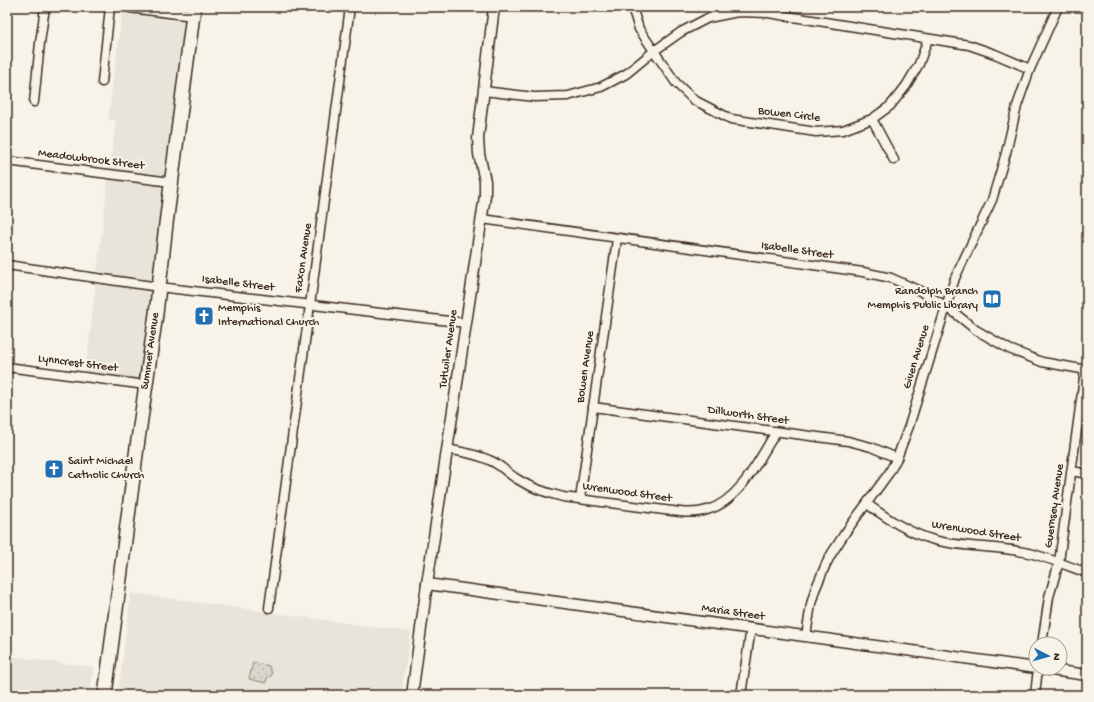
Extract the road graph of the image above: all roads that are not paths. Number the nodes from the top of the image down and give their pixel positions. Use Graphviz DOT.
graph roads {
  1 [pos="45,7"];
  2 [pos="110,7"];
  3 [pos="130,7"];
  4 [pos="350,7"];
  5 [pos="494,7"];
  6 [pos="632,7"];
  7 [pos="1058,7"];
  8 [pos="194,11"];
  9 [pos="928,39"];
  10 [pos="654,52"];
  11 [pos="1030,68"];
  12 [pos="102,82"];
  13 [pos="484,91"];
  14 [pos="34,102"];
  15 [pos="872,119"];
  16 [pos="894,160"];
  17 [pos="7,162"];
  18 [pos="171,182"];
  19 [pos="482,219"];
  20 [pos="617,239"];
  21 [pos="7,265"];
  22 [pos="159,287"];
  23 [pos="310,305"];
  24 [pos="946,306"];
  25 [pos="466,323"];
  26 [pos="7,367"];
  27 [pos="1086,370"];
  28 [pos="146,385"];
  29 [pos="593,407"];
  30 [pos="776,432"];
  31 [pos="447,449"];
  32 [pos="897,458"];
  33 [pos="1072,472"];
  34 [pos="1087,474"];
  35 [pos="580,499"];
  36 [pos="867,504"];
  37 [pos="1059,562"];
  38 [pos="1087,573"];
  39 [pos="427,584"];
  40 [pos="269,608"];
  41 [pos="750,628"];
  42 [pos="806,636"];
  43 [pos="1043,636"];
  44 [pos="1028,667"];
  45 [pos="1068,672"];
  46 [pos="1087,675"];
  47 [pos="1036,676"];
  48 [pos="105,695"];
  49 [pos="412,695"];
  50 [pos="741,695"];
  51 [pos="1035,695"];
  1 -- 14 [label="street"];
  2 -- 12 [label="street"];
  3 -- 8 [label="street"];
  4 -- 23 [label="street, Faxon Avenue"];
  5 -- 13 [label="street, Tutwiler Avenue"];
  6 -- 10 [label="street"];
  7 -- 11 [label="street, Given Avenue"];
  8 -- 18 [label="main road, Summer Avenue"];
  9 -- 10 [label="street"];
  9 -- 11 [label="street"];
  9 -- 15 [label="street, Bowen Circle"];
  10 -- 13 [label="street"];
  10 -- 15 [label="street, Bowen Circle"];
  11 -- 24 [label="street, Given Avenue"];
  13 -- 19 [label="street, Tutwiler Avenue"];
  15 -- 16 [label="street"];
  17 -- 18 [label="street, Meadowbrook Street"];
  18 -- 22 [label="main road, Summer Avenue"];
  19 -- 20 [label="street, Isabelle Street"];
  19 -- 25 [label="street, Tutwiler Avenue"];
  20 -- 24 [label="street, Isabelle Street"];
  20 -- 29 [label="street, Bowen Avenue"];
  21 -- 22 [label="street, Isabelle Street"];
  22 -- 23 [label="street, Isabelle Street"];
  22 -- 28 [label="main road, Summer Avenue"];
  23 -- 25 [label="street, Isabelle Street"];
  23 -- 40 [label="street, Faxon Avenue"];
  24 -- 27 [label="street, Isabelle Street"];
  24 -- 32 [label="street, Given Avenue"];
  25 -- 31 [label="street, Tutwiler Avenue"];
  26 -- 28 [label="street, Lynncrest Street"];
  27 -- 33 [label="street, Guernsey Avenue"];
  28 -- 48 [label="main road, Summer Avenue"];
  29 -- 30 [label="street, Dillworth Street"];
  29 -- 35 [label="street, Bowen Avenue"];
  30 -- 32 [label="street, Dillworth Street"];
  30 -- 35 [label="street, Wrenwood Street"];
  31 -- 35 [label="street, Wrenwood Street"];
  31 -- 39 [label="street, Tutwiler Avenue"];
  32 -- 36 [label="street, Given Avenue"];
  33 -- 34 [label="street"];
  33 -- 37 [label="street, Guernsey Avenue"];
  36 -- 37 [label="street, Wrenwood Street"];
  36 -- 42 [label="street, Given Avenue"];
  37 -- 38 [label="street, Wrenwood Street"];
  37 -- 43 [label="street, Guernsey Avenue"];
  39 -- 41 [label="street, Maria Street"];
  39 -- 49 [label="street, Tutwiler Avenue"];
  41 -- 42 [label="street, Maria Street"];
  41 -- 50 [label="street"];
  42 -- 44 [label="street, Maria Street"];
  45 -- 46 [label="street, Maria Street"];
  47 -- 51 [label="street"];
}
